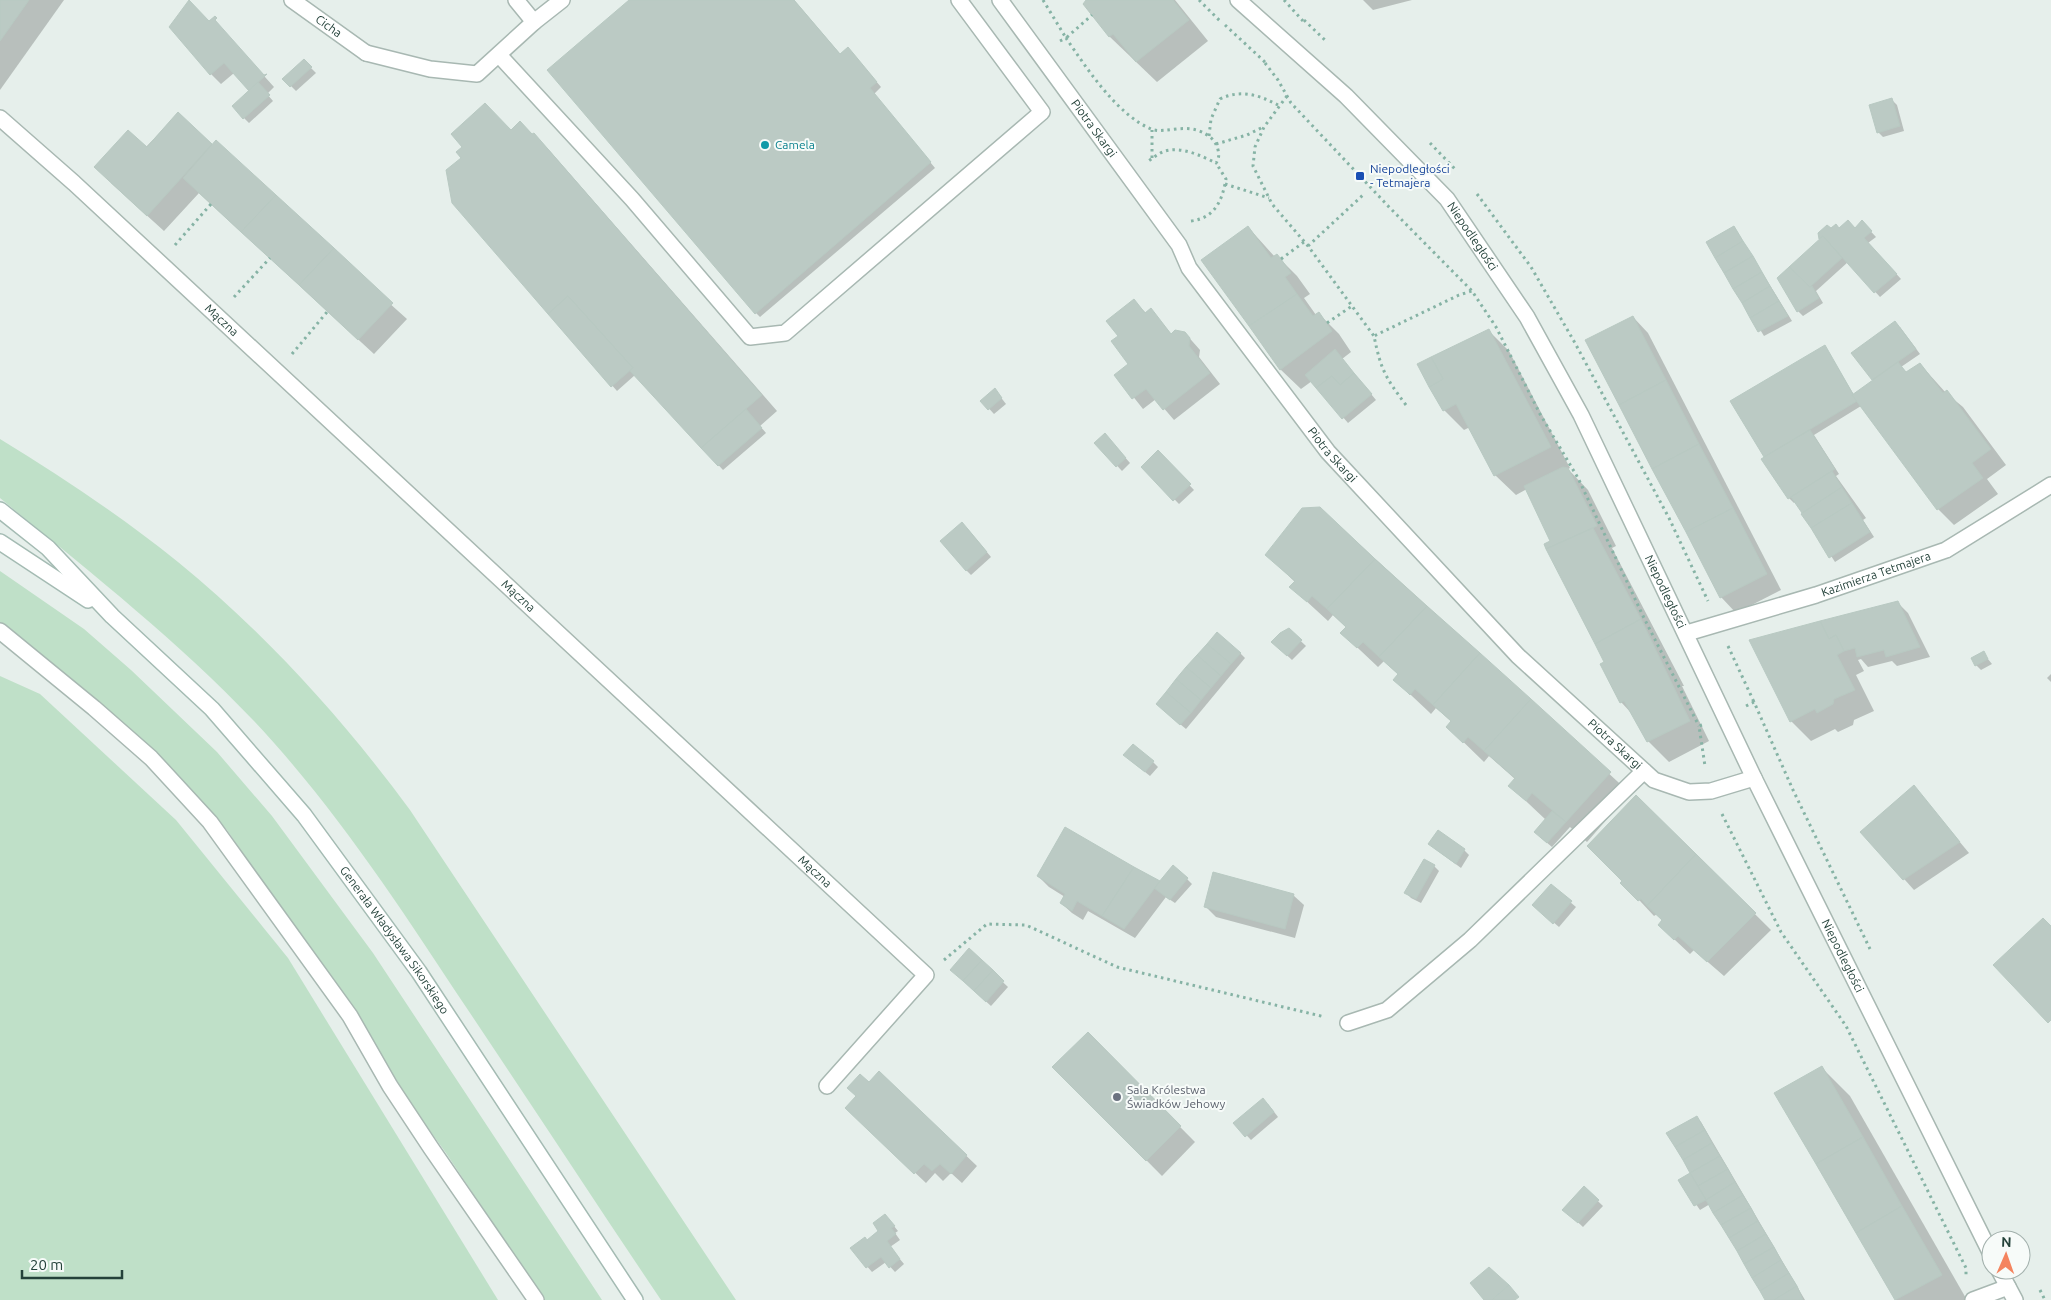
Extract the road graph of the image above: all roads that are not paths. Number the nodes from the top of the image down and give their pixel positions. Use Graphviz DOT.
graph roads {
  1 [pos="292,0"];
  2 [pos="516,0"];
  3 [pos="562,0"];
  4 [pos="959,0"];
  5 [pos="1000,0"];
  6 [pos="1238,0"];
  7 [pos="534,22"];
  8 [pos="499,55"];
  9 [pos="0,118"];
  10 [pos="2051,485"];
  11 [pos="0,510"];
  12 [pos="0,542"];
  13 [pos="112,616"];
  14 [pos="0,631"];
  15 [pos="1687,634"];
  16 [pos="1644,771"];
  17 [pos="1754,778"];
  18 [pos="1348,1023"];
  19 [pos="827,1086"];
  20 [pos="1981,1234"];
  21 [pos="2004,1280"];
  22 [pos="2011,1294"];
  23 [pos="536,1300"];
  24 [pos="635,1300"];
  25 [pos="1973,1300"];
  1 -- 8 [label="street, Cicha"];
  2 -- 7 [label="street"];
  3 -- 7 [label="street"];
  4 -- 8 [label="street"];
  5 -- 16 [label="street, Piotra Skargi"];
  6 -- 15 [label="street, Niepodległości"];
  7 -- 8 [label="street"];
  9 -- 19 [label="street, Mączna"];
  10 -- 15 [label="street, Kazimierza Tetmajera"];
  11 -- 13 [label="street, Generała Władysława Sikorskiego"];
  12 -- 13 [label="street, Generała Władysława Sikorskiego"];
  13 -- 24 [label="street, Generała Władysława Sikorskiego"];
  14 -- 23 [label="street"];
  15 -- 17 [label="street, Niepodległości"];
  16 -- 17 [label="street, Piotra Skargi"];
  16 -- 18 [label="street"];
  17 -- 20 [label="street, Niepodległości"];
  21 -- 22 [label="street"];
  22 -- 25 [label="street"];
}
